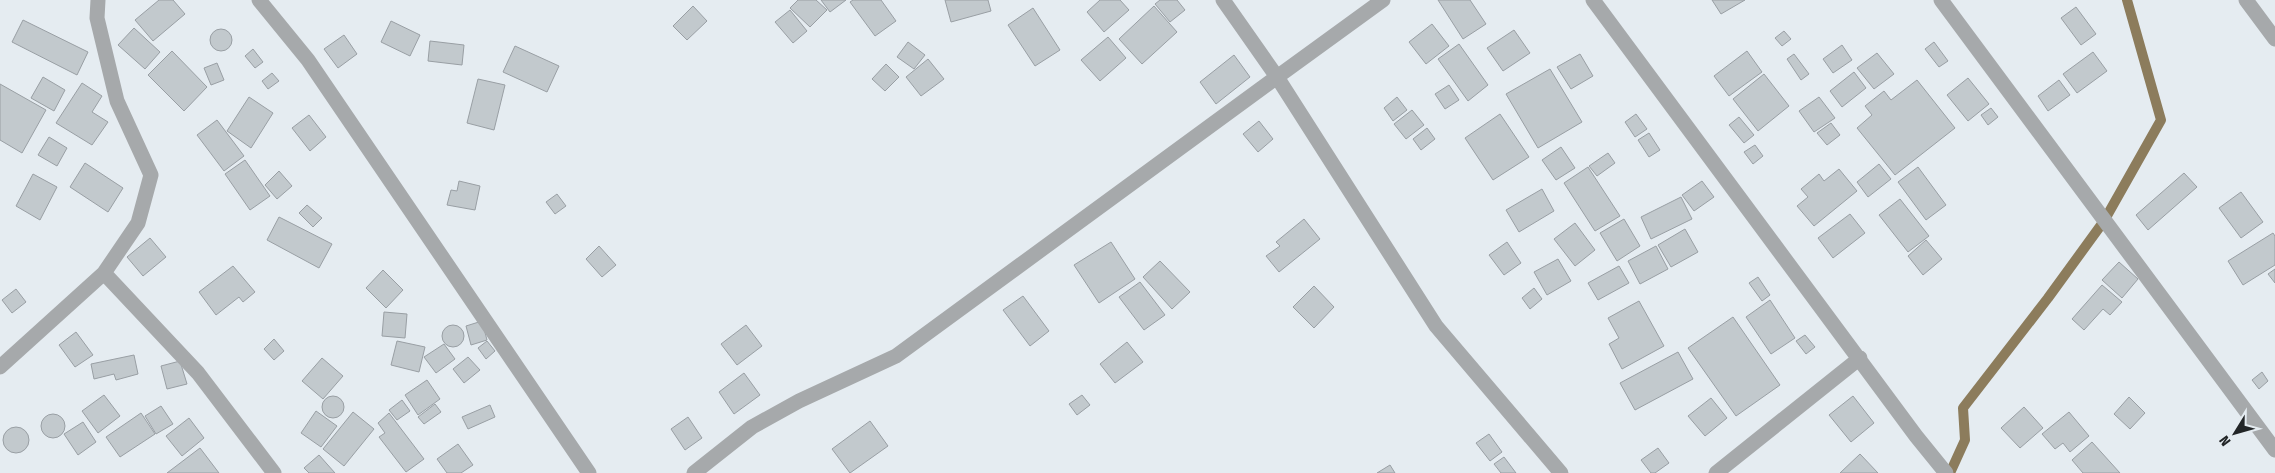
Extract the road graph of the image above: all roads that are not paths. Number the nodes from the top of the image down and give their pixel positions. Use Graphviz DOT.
graph roads {
  1 [pos="98,0"];
  2 [pos="258,0"];
  3 [pos="1223,0"];
  4 [pos="1383,0"];
  5 [pos="1593,0"];
  6 [pos="1941,0"];
  7 [pos="2246,0"];
  8 [pos="2275,39"];
  9 [pos="1277,78"];
  10 [pos="104,273"];
  11 [pos="1860,358"];
  12 [pos="0,367"];
  13 [pos="2275,450"];
  14 [pos="274,473"];
  15 [pos="589,473"];
  16 [pos="694,473"];
  17 [pos="1561,473"];
  18 [pos="1716,473"];
  19 [pos="1946,473"];
  1 -- 10 [label="street"];
  2 -- 15 [label="street"];
  3 -- 9 [label="street"];
  4 -- 9 [label="street"];
  5 -- 11 [label="street"];
  6 -- 13 [label="street"];
  7 -- 8 [label="street"];
  9 -- 16 [label="street"];
  9 -- 17 [label="street"];
  10 -- 12 [label="street"];
  10 -- 14 [label="street"];
  11 -- 18 [label="street"];
  11 -- 19 [label="street"];
}
